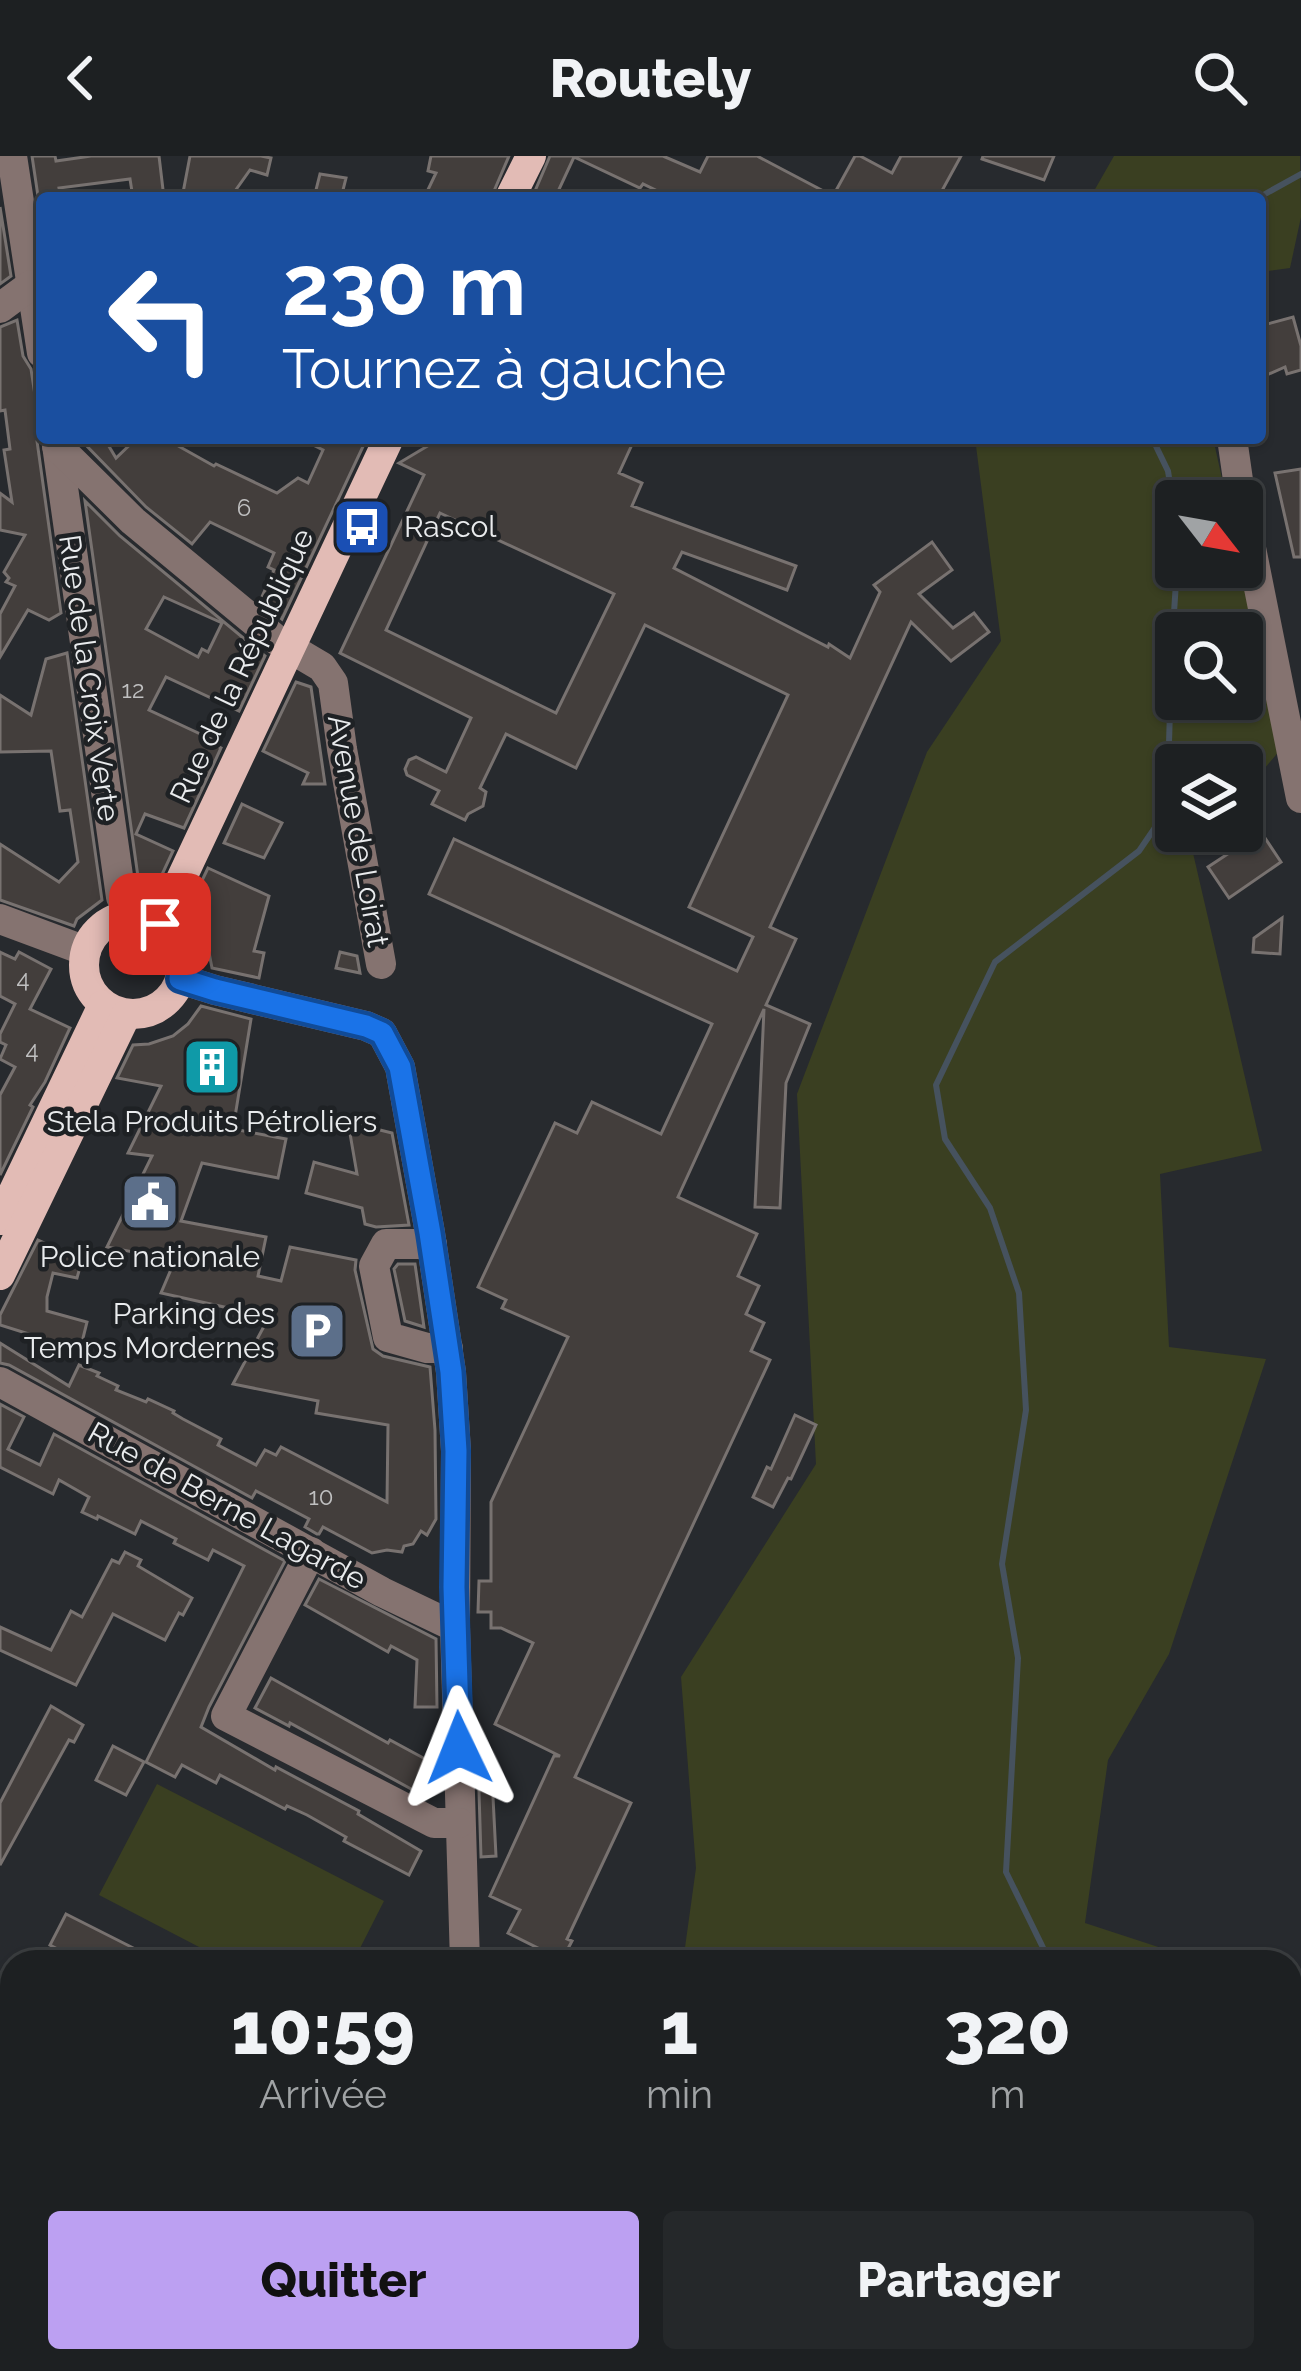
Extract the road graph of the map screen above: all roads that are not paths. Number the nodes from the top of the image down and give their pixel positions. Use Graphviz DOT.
graph roads {
  1 [pos="12,156"];
  2 [pos="532,156"];
  3 [pos="513,192"];
  4 [pos="31,285"];
  5 [pos="0,308"];
  6 [pos="36,316"];
  7 [pos="56,444"];
  8 [pos="58,444"];
  9 [pos="386,444"];
  10 [pos="1233,444"];
  11 [pos="1239,480"];
  12 [pos="1259,588"];
  13 [pos="290,648"];
  14 [pos="1301,798"];
  15 [pos="0,920"];
  16 [pos="146,920"];
  17 [pos="86,951"];
  18 [pos="381,964"];
  19 [pos="180,979"];
  20 [pos="114,1010"];
  21 [pos="0,1220"];
  22 [pos="432,1244"];
  23 [pos="0,1275"];
  24 [pos="448,1348"];
  25 [pos="0,1382"];
  26 [pos="311,1552"];
  27 [pos="455,1627"];
  28 [pos="459,1823"];
  29 [pos="464,1950"];
  1 -- 4 [label="street"];
  2 -- 3 [label="main road"];
  4 -- 5 [label="street"];
  4 -- 6 [label="street"];
  7 -- 16 [label="street, Rue de la Croix Verte"];
  8 -- 13 [label="street, Avenue de Loirat"];
  9 -- 13 [label="main road, Rue de la République"];
  10 -- 11 [label="street"];
  12 -- 14 [label="street"];
  13 -- 16 [label="main road, Rue de la République"];
  13 -- 18 [label="street, Avenue de Loirat"];
  15 -- 17 [label="street"];
  16 -- 17 [label="main road"];
  16 -- 19 [label="main road"];
  17 -- 20 [label="main road"];
  19 -- 20 [label="main road"];
  19 -- 22 [label="street"];
  20 -- 21 [label="main road"];
  20 -- 23 [label="main road"];
  22 -- 24 [label="street"];
  22 -- 24 [label="street"];
  24 -- 27 [label="street"];
  25 -- 26 [label="street, Rue de Berne Lagarde"];
  26 -- 27 [label="street, Rue de Berne Lagarde"];
  26 -- 28 [label="street"];
  27 -- 28 [label="street"];
  28 -- 29 [label="street"];
}
